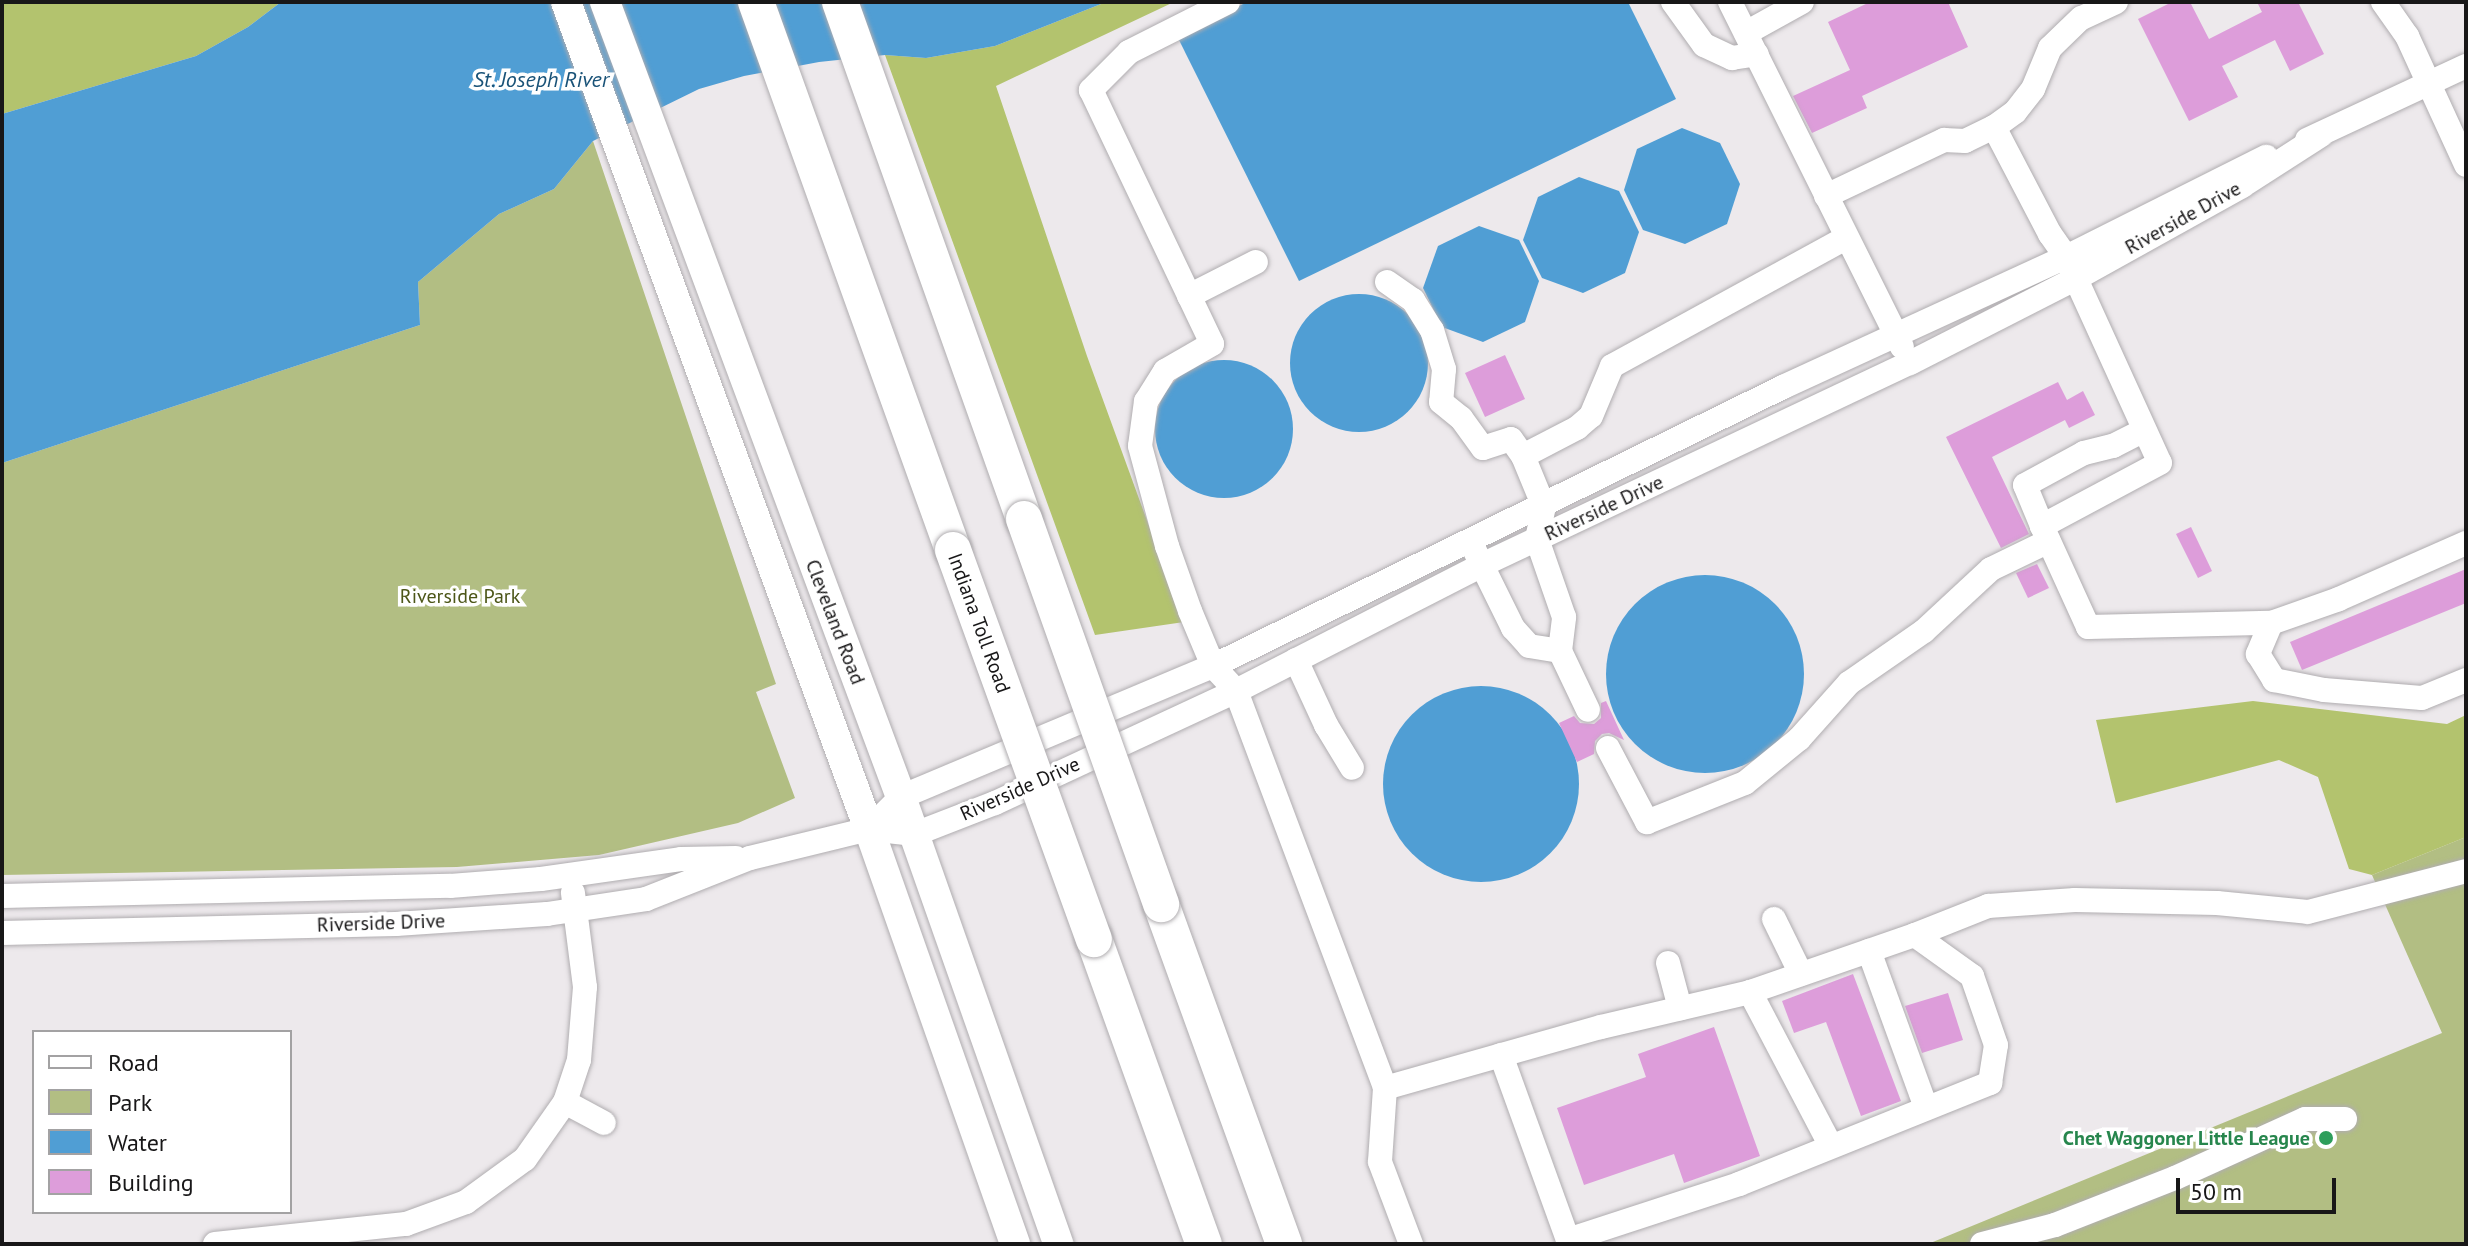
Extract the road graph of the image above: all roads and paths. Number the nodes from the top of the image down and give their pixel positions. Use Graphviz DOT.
graph roads {
  1 [pos="566,2"];
  2 [pos="605,2"];
  3 [pos="756,2"];
  4 [pos="840,2"];
  5 [pos="1228,2"];
  6 [pos="1673,2"];
  7 [pos="1730,2"];
  8 [pos="1802,2"];
  9 [pos="2116,2"];
  10 [pos="2383,2"];
  11 [pos="1752,44"];
  12 [pos="2466,66"];
  13 [pos="2428,84"];
  14 [pos="1994,127"];
  15 [pos="2466,165"];
  16 [pos="1826,196"];
  17 [pos="1846,238"];
  18 [pos="1256,262"];
  19 [pos="2072,268"];
  20 [pos="1387,282"];
  21 [pos="1189,296"];
  22 [pos="1895,334"];
  23 [pos="1910,363"];
  24 [pos="2144,430"];
  25 [pos="1523,456"];
  26 [pos="1544,507"];
  27 [pos="2045,533"];
  28 [pos="1537,539"];
  29 [pos="1470,542"];
  30 [pos="2466,543"];
  31 [pos="1482,565"];
  32 [pos="2271,623"];
  33 [pos="1560,651"];
  34 [pos="1296,660"];
  35 [pos="1213,666"];
  36 [pos="2466,680"];
  37 [pos="1236,691"];
  38 [pos="1588,710"];
  39 [pos="1608,748"];
  40 [pos="1352,768"];
  41 [pos="901,797"];
  42 [pos="869,829"];
  43 [pos="915,834"];
  44 [pos="750,858"];
  45 [pos="2466,871"];
  46 [pos="570,875"];
  47 [pos="2,896"];
  48 [pos="576,910"];
  49 [pos="1774,919"];
  50 [pos="2,933"];
  51 [pos="1915,935"];
  52 [pos="1869,951"];
  53 [pos="1668,963"];
  54 [pos="1801,974"];
  55 [pos="1750,992"];
  56 [pos="1680,1008"];
  57 [pos="1501,1055"];
  58 [pos="1385,1088"];
  59 [pos="565,1102"];
  60 [pos="1926,1108"];
  61 [pos="2345,1119"];
  62 [pos="604,1123"];
  63 [pos="1831,1146"];
  64 [pos="363,1237"];
  65 [pos="1568,1242"];
  66 [pos="215,1244"];
  67 [pos="1015,1244"];
  68 [pos="1058,1244"];
  69 [pos="1204,1244"];
  70 [pos="1284,1244"];
  71 [pos="1411,1244"];
  72 [pos="1982,1244"];
  1 -- 42 [label="main road, Cleveland Road"];
  2 -- 41 [label="main road, Cleveland Road"];
  3 -- 69 [label="highway, Indiana Toll Road, bridge"];
  4 -- 70 [label="highway, bridge"];
  5 -- 21 [label="street"];
  6 -- 11 [label="street"];
  7 -- 11 [label="street"];
  8 -- 11 [label="street"];
  9 -- 14 [label="street"];
  10 -- 13 [label="street"];
  11 -- 16 [label="street"];
  12 -- 13 [label="street, Riverside Drive"];
  13 -- 15 [label="street"];
  13 -- 19 [label="street, Riverside Drive"];
  14 -- 16 [label="street"];
  14 -- 19 [label="street"];
  16 -- 17 [label="street"];
  17 -- 22 [label="street"];
  17 -- 25 [label="street"];
  18 -- 21 [label="street"];
  19 -- 22 [label="street, Riverside Drive"];
  19 -- 23 [label="street, Riverside Drive"];
  19 -- 24 [label="street"];
  20 -- 25 [label="street"];
  21 -- 35 [label="street"];
  22 -- 23 [label="street"];
  22 -- 26 [label="street, Riverside Drive"];
  23 -- 28 [label="street, Riverside Drive"];
  24 -- 27 [label="street"];
  24 -- 27 [label="street"];
  25 -- 26 [label="street"];
  26 -- 28 [label="street"];
  26 -- 29 [label="street, Riverside Drive"];
  27 -- 32 [label="street"];
  27 -- 39 [label="street"];
  28 -- 31 [label="street, Riverside Drive"];
  28 -- 33 [label="street"];
  29 -- 31 [label="street"];
  29 -- 35 [label="street, Riverside Drive"];
  30 -- 32 [label="street"];
  31 -- 33 [label="street"];
  31 -- 34 [label="street, Riverside Drive"];
  32 -- 36 [label="street"];
  33 -- 38 [label="street"];
  34 -- 37 [label="street, Riverside Drive"];
  34 -- 40 [label="street"];
  35 -- 37 [label="street"];
  35 -- 41 [label="street, Riverside Drive"];
  37 -- 43 [label="street, Riverside Drive"];
  37 -- 58 [label="street"];
  41 -- 42 [label="street, Riverside Drive"];
  41 -- 43 [label="main road, Cleveland Road"];
  42 -- 43 [label="street, Riverside Drive"];
  42 -- 44 [label="street, Riverside Drive"];
  42 -- 67 [label="main road, Cleveland Road"];
  43 -- 68 [label="main road, Cleveland Road"];
  44 -- 46 [label="street, Riverside Drive"];
  44 -- 48 [label="street, Riverside Drive"];
  45 -- 51 [label="street"];
  46 -- 47 [label="street, Riverside Drive"];
  46 -- 48 [label="street"];
  48 -- 50 [label="street, Riverside Drive"];
  48 -- 59 [label="street"];
  49 -- 54 [label="street"];
  51 -- 52 [label="street"];
  51 -- 60 [label="street"];
  52 -- 54 [label="street"];
  52 -- 60 [label="street"];
  53 -- 56 [label="street"];
  54 -- 55 [label="street"];
  55 -- 56 [label="street"];
  55 -- 63 [label="street"];
  56 -- 57 [label="street"];
  57 -- 58 [label="street"];
  57 -- 65 [label="street"];
  58 -- 71 [label="street"];
  59 -- 62 [label="street"];
  59 -- 64 [label="street"];
  60 -- 63 [label="street"];
  61 -- 72 [label="street"];
  63 -- 65 [label="street"];
  64 -- 66 [label="street"];
}
